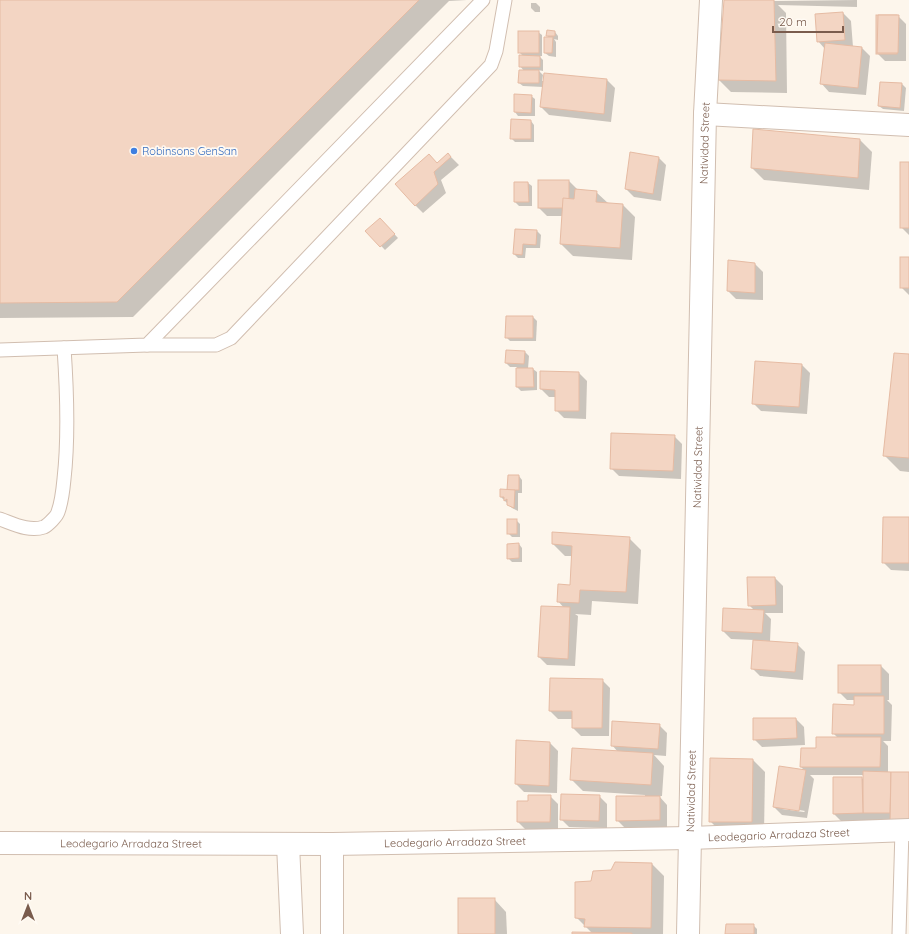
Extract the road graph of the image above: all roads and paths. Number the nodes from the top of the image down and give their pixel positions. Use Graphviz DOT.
graph roads {
  1 [pos="483,0"];
  2 [pos="505,0"];
  3 [pos="711,0"];
  4 [pos="706,114"];
  5 [pos="909,125"];
  6 [pos="147,346"];
  7 [pos="64,348"];
  8 [pos="0,350"];
  9 [pos="0,519"];
  10 [pos="906,830"];
  11 [pos="690,838"];
  12 [pos="0,843"];
  13 [pos="288,844"];
  14 [pos="332,844"];
  15 [pos="292,934"];
  16 [pos="332,934"];
  17 [pos="688,934"];
  18 [pos="899,934"];
  1 -- 6 [label="lane"];
  2 -- 6 [label="lane"];
  3 -- 4 [label="street, Natividad Street"];
  4 -- 5 [label="street"];
  4 -- 11 [label="street, Natividad Street"];
  6 -- 7 [label="lane"];
  7 -- 8 [label="lane"];
  7 -- 9 [label="lane"];
  10 -- 11 [label="street, Leodegario Arradaza Street"];
  10 -- 18 [label="lane"];
  11 -- 14 [label="street, Leodegario Arradaza Street"];
  11 -- 17 [label="street, Natividad Street"];
  12 -- 13 [label="street, Leodegario Arradaza Street"];
  13 -- 14 [label="street, Leodegario Arradaza Street"];
  13 -- 15 [label="street"];
  14 -- 16 [label="street"];
}
